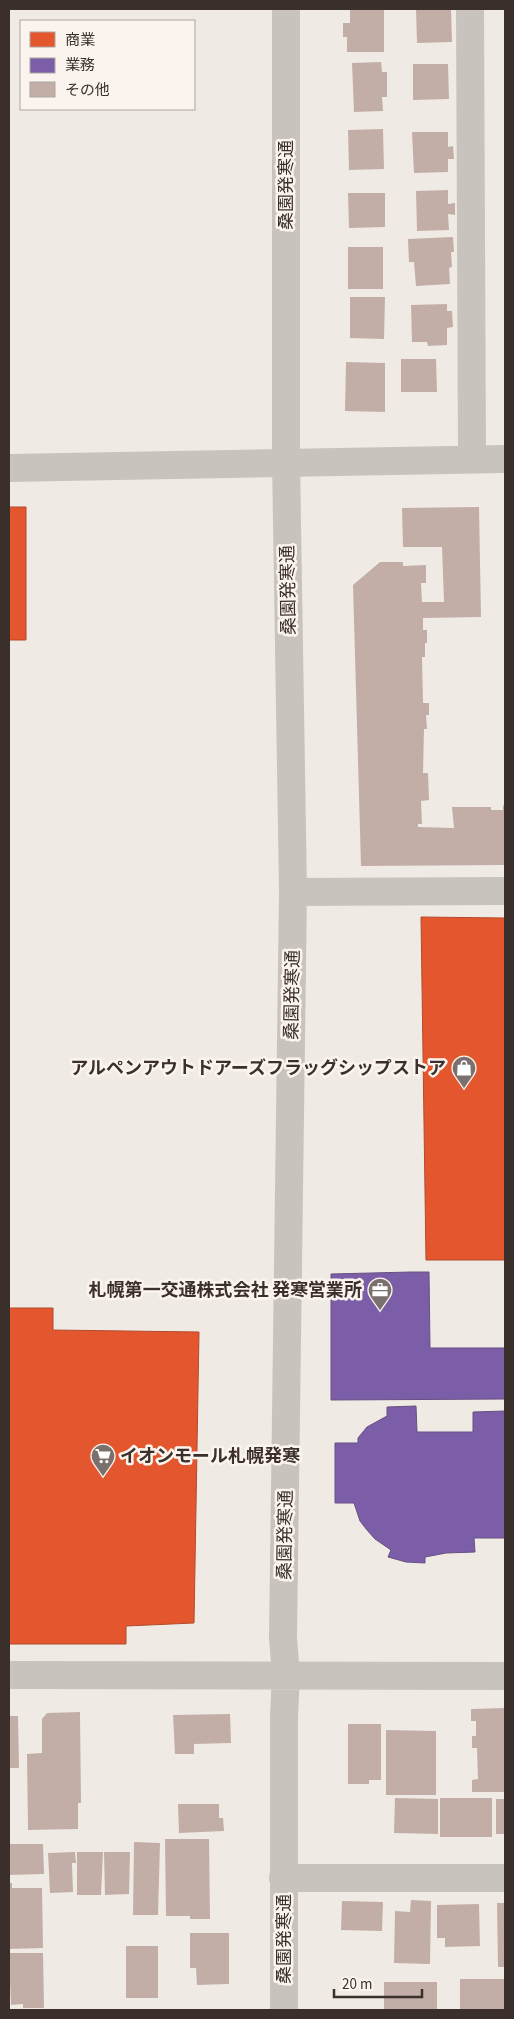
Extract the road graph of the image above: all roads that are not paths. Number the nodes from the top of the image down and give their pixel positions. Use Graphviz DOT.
graph roads {
  1 [pos="286,9"];
  2 [pos="470,9"];
  3 [pos="472,458"];
  4 [pos="505,459"];
  5 [pos="286,461"];
  6 [pos="9,468"];
  7 [pos="505,891"];
  8 [pos="293,892"];
  9 [pos="286,1674"];
  10 [pos="9,1675"];
  11 [pos="505,1676"];
  12 [pos="284,1878"];
  13 [pos="505,1878"];
  14 [pos="284,2010"];
  1 -- 5 [label="street, 桑園発寒通"];
  2 -- 3 [label="street"];
  3 -- 4 [label="street"];
  3 -- 5 [label="street"];
  5 -- 6 [label="street"];
  5 -- 8 [label="street, 桑園発寒通"];
  7 -- 8 [label="street"];
  8 -- 9 [label="street, 桑園発寒通"];
  9 -- 10 [label="street"];
  9 -- 11 [label="street"];
  9 -- 12 [label="street, 桑園発寒通"];
  12 -- 13 [label="street"];
  12 -- 14 [label="street, 桑園発寒通"];
}
